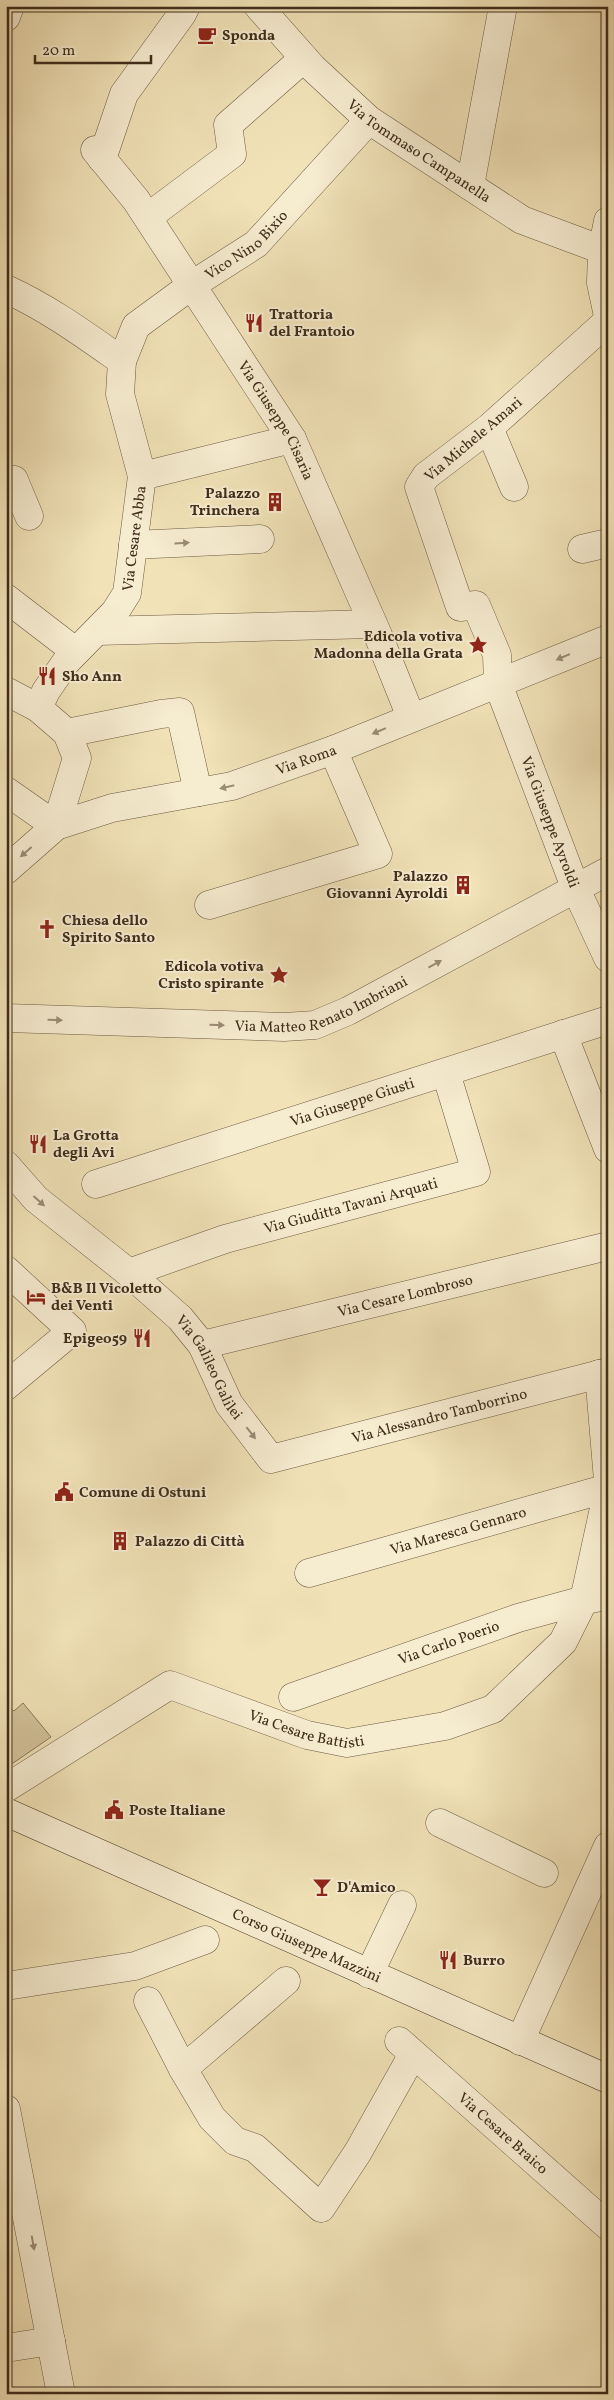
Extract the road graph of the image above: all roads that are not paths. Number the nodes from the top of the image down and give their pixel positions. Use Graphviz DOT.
graph roads {
  1 [pos="10,6"];
  2 [pos="186,6"];
  3 [pos="258,6"];
  4 [pos="503,6"];
  5 [pos="6,17"];
  6 [pos="304,58"];
  7 [pos="369,120"];
  8 [pos="470,186"];
  9 [pos="148,217"];
  10 [pos="608,221"];
  11 [pos="605,252"];
  12 [pos="192,285"];
  13 [pos="6,289"];
  14 [pos="608,316"];
  15 [pos="608,321"];
  16 [pos="122,362"];
  17 [pos="489,428"];
  18 [pos="292,439"];
  19 [pos="142,476"];
  20 [pos="6,479"];
  21 [pos="514,487"];
  22 [pos="29,516"];
  23 [pos="260,539"];
  24 [pos="608,543"];
  25 [pos="133,545"];
  26 [pos="582,549"];
  27 [pos="6,598"];
  28 [pos="373,624"];
  29 [pos="97,631"];
  30 [pos="608,639"];
  31 [pos="75,651"];
  32 [pos="498,684"];
  33 [pos="6,691"];
  34 [pos="38,708"];
  35 [pos="411,717"];
  36 [pos="67,733"];
  37 [pos="333,750"];
  38 [pos="6,791"];
  39 [pos="198,792"];
  40 [pos="56,826"];
  41 [pos="6,870"];
  42 [pos="608,871"];
  43 [pos="575,887"];
  44 [pos="209,905"];
  45 [pos="608,958"];
  46 [pos="6,1018"];
  47 [pos="608,1020"];
  48 [pos="563,1034"];
  49 [pos="446,1073"];
  50 [pos="608,1149"];
  51 [pos="6,1165"];
  52 [pos="96,1184"];
  53 [pos="608,1246"];
  54 [pos="6,1270"];
  55 [pos="129,1273"];
  56 [pos="202,1345"];
  57 [pos="603,1373"];
  58 [pos="6,1386"];
  59 [pos="271,1459"];
  60 [pos="608,1480"];
  61 [pos="608,1489"];
  62 [pos="309,1573"];
  63 [pos="596,1598"];
  64 [pos="293,1697"];
  65 [pos="6,1788"];
  66 [pos="6,1812"];
  67 [pos="440,1823"];
  68 [pos="608,1846"];
  69 [pos="544,1873"];
  70 [pos="402,1905"];
  71 [pos="205,1940"];
  72 [pos="369,1974"];
  73 [pos="286,1981"];
  74 [pos="6,1986"];
  75 [pos="148,2001"];
  76 [pos="520,2040"];
  77 [pos="183,2069"];
  78 [pos="608,2079"];
  79 [pos="6,2109"];
  80 [pos="17,2217"];
  81 [pos="608,2226"];
  82 [pos="51,2341"];
  83 [pos="6,2348"];
  84 [pos="61,2394"];
  1 -- 5 [label="street"];
  2 -- 9 [label="street, Via Giuseppe Cisaria"];
  3 -- 6 [label="street, Via Tommaso Campanella"];
  4 -- 8 [label="street"];
  6 -- 7 [label="street, Via Tommaso Campanella"];
  6 -- 9 [label="street"];
  7 -- 8 [label="street, Via Tommaso Campanella"];
  7 -- 12 [label="street, Vico Nino Bixio"];
  8 -- 11 [label="street, Via Tommaso Campanella"];
  9 -- 12 [label="street, Via Giuseppe Cisaria"];
  10 -- 11 [label="street"];
  11 -- 14 [label="street"];
  12 -- 16 [label="street, Vico Nino Bixio"];
  12 -- 18 [label="street, Via Giuseppe Cisaria"];
  13 -- 16 [label="street"];
  15 -- 17 [label="street, Via Michele Amari"];
  16 -- 19 [label="street, Vico Nino Bixio"];
  17 -- 21 [label="street"];
  17 -- 32 [label="street, Via Michele Amari"];
  18 -- 19 [label="street, Via Cesare Abba"];
  18 -- 28 [label="street, Via Giuseppe Cisaria"];
  19 -- 25 [label="street, Via Cesare Abba"];
  20 -- 22 [label="street"];
  25 -- 23 [label="street, one-way"];
  24 -- 26 [label="street"];
  25 -- 29 [label="street, Via Cesare Abba"];
  27 -- 31 [label="street"];
  28 -- 29 [label="street"];
  28 -- 35 [label="street, Via Giuseppe Cisaria"];
  29 -- 31 [label="street, Via Cesare Abba"];
  30 -- 32 [label="street, Via Roma, one-way"];
  31 -- 34 [label="street, Via Cesare Abba"];
  32 -- 35 [label="street, Via Roma"];
  32 -- 43 [label="street, Via Giuseppe Ayroldi"];
  33 -- 34 [label="street"];
  34 -- 36 [label="street"];
  35 -- 37 [label="street, Via Roma, one-way"];
  36 -- 39 [label="street"];
  36 -- 40 [label="street"];
  37 -- 39 [label="street, Via Roma, one-way"];
  37 -- 44 [label="street"];
  38 -- 40 [label="street"];
  39 -- 40 [label="street, Via Roma"];
  40 -- 41 [label="street, Via Roma, one-way"];
  42 -- 43 [label="street, Via Matteo Renato Imbriani"];
  43 -- 45 [label="street, Via Giuseppe Ayroldi"];
  46 -- 43 [label="street, Via Matteo Renato Imbriani, one-way"];
  47 -- 48 [label="street, Via Giuseppe Giusti"];
  48 -- 49 [label="street, Via Giuseppe Giusti"];
  48 -- 50 [label="street"];
  49 -- 52 [label="street, Via Giuseppe Giusti"];
  49 -- 55 [label="street, Via Giuditta Tavani Arquati"];
  51 -- 55 [label="street, Via Galileo Galilei, one-way"];
  53 -- 56 [label="street, Via Cesare Lombroso"];
  54 -- 58 [label="street"];
  55 -- 56 [label="street, Via Galileo Galilei"];
  56 -- 59 [label="street, Via Galileo Galilei, one-way"];
  57 -- 59 [label="street, Via Alessandro Tamborrino"];
  57 -- 60 [label="street"];
  61 -- 62 [label="street, Via Maresca Gennaro"];
  61 -- 63 [label="street"];
  63 -- 64 [label="street, Via Carlo Poerio"];
  63 -- 65 [label="street, Via Cesare Battisti"];
  66 -- 72 [label="street, Corso Giuseppe Mazzini"];
  67 -- 69 [label="street"];
  68 -- 76 [label="street"];
  70 -- 72 [label="street"];
  71 -- 74 [label="street"];
  72 -- 76 [label="street, Corso Giuseppe Mazzini"];
  73 -- 77 [label="street"];
  75 -- 77 [label="street"];
  76 -- 78 [label="street, Corso Giuseppe Mazzini"];
  77 -- 81 [label="street, Via Cesare Braico"];
  79 -- 80 [label="street"];
  80 -- 82 [label="street, one-way"];
  82 -- 83 [label="street"];
  82 -- 84 [label="street"];
}
